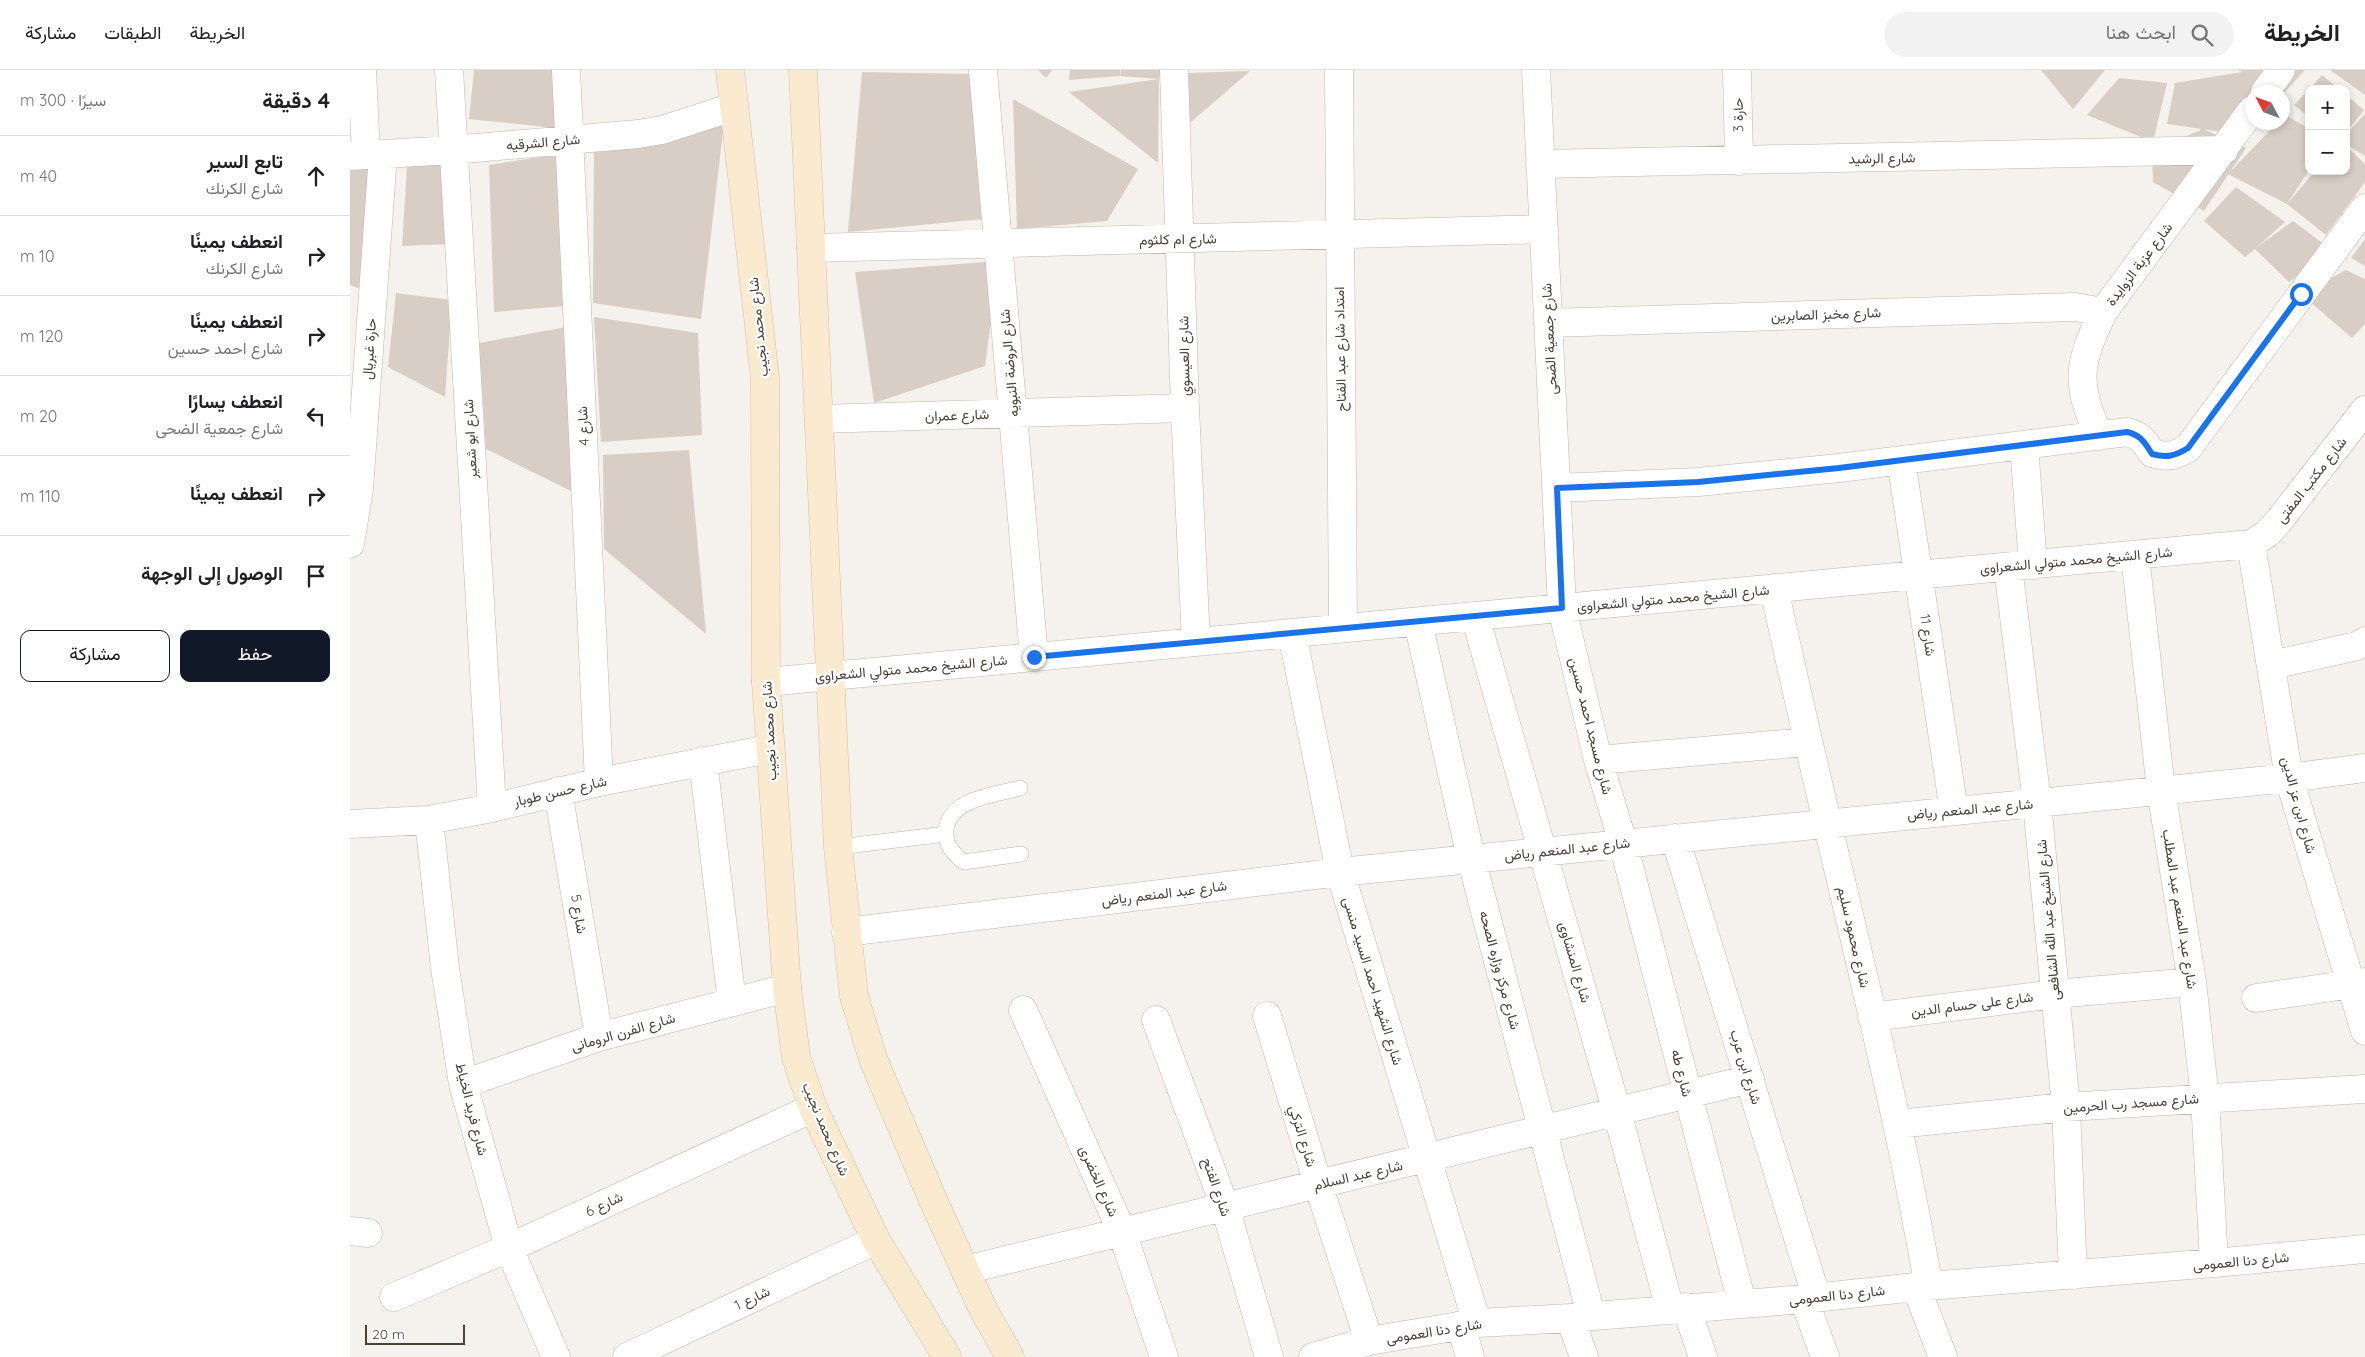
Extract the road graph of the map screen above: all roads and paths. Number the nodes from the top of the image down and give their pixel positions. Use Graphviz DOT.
graph roads {
  1 [pos="362,70"];
  2 [pos="449,70"];
  3 [pos="566,70"];
  4 [pos="730,70"];
  5 [pos="803,70"];
  6 [pos="983,70"];
  7 [pos="1174,70"];
  8 [pos="1339,70"];
  9 [pos="1536,70"];
  10 [pos="1738,70"];
  11 [pos="2281,70"];
  12 [pos="2270,85"];
  13 [pos="733,107"];
  14 [pos="2245,120"];
  15 [pos="570,140"];
  16 [pos="452,150"];
  17 [pos="2224,150"];
  18 [pos="366,155"];
  19 [pos="1739,161"];
  20 [pos="1540,164"];
  21 [pos="2365,208"];
  22 [pos="1544,229"];
  23 [pos="1339,234"];
  24 [pos="1181,238"];
  25 [pos="998,243"];
  26 [pos="811,248"];
  27 [pos="2103,312"];
  28 [pos="1548,323"];
  29 [pos="1185,408"];
  30 [pos="2365,410"];
  31 [pos="1013,413"];
  32 [pos="819,419"];
  33 [pos="2099,436"];
  34 [pos="2024,445"];
  35 [pos="1901,460"];
  36 [pos="1557,488"];
  37 [pos="350,544"];
  38 [pos="2251,544"];
  39 [pos="2135,555"];
  40 [pos="2020,566"];
  41 [pos="1919,575"];
  42 [pos="1774,588"];
  43 [pos="1562,608"];
  44 [pos="1475,616"];
  45 [pos="1418,622"];
  46 [pos="1343,628"];
  47 [pos="1292,634"];
  48 [pos="2365,641"];
  49 [pos="1196,642"];
  50 [pos="1034,657"];
  51 [pos="2272,665"];
  52 [pos="830,676"];
  53 [pos="766,682"];
  54 [pos="1807,742"];
  55 [pos="770,749"];
  56 [pos="703,760"];
  57 [pos="1598,760"];
  58 [pos="2365,768"];
  59 [pos="2289,778"];
  60 [pos="599,782"];
  61 [pos="1020,788"];
  62 [pos="2161,790"];
  63 [pos="558,791"];
  64 [pos="2037,803"];
  65 [pos="492,808"];
  66 [pos="1954,811"];
  67 [pos="429,820"];
  68 [pos="1828,823"];
  69 [pos="350,824"];
  70 [pos="946,834"];
  71 [pos="1675,838"];
  72 [pos="1623,843"];
  73 [pos="838,847"];
  74 [pos="1543,851"];
  75 [pos="1021,854"];
  76 [pos="1471,858"];
  77 [pos="1340,872"];
  78 [pos="846,932"];
  79 [pos="2192,982"];
  80 [pos="2358,983"];
  81 [pos="787,988"];
  82 [pos="2055,994"];
  83 [pos="2256,998"];
  84 [pos="732,1002"];
  85 [pos="1023,1010"];
  86 [pos="1267,1016"];
  87 [pos="1872,1017"];
  88 [pos="1156,1020"];
  89 [pos="2365,1031"];
  90 [pos="599,1037"];
  91 [pos="1750,1080"];
  92 [pos="462,1084"];
  93 [pos="2365,1089"];
  94 [pos="1688,1095"];
  95 [pos="2205,1098"];
  96 [pos="2066,1107"];
  97 [pos="813,1108"];
  98 [pos="1617,1112"];
  99 [pos="1897,1124"];
  100 [pos="1542,1130"];
  101 [pos="1426,1158"];
  102 [pos="1318,1184"];
  103 [pos="1225,1206"];
  104 [pos="1122,1232"];
  105 [pos="876,1240"];
  106 [pos="509,1248"];
  107 [pos="2365,1248"];
  108 [pos="2214,1263"];
  109 [pos="965,1270"];
  110 [pos="2073,1275"];
  111 [pos="1923,1287"];
  112 [pos="394,1297"];
  113 [pos="1810,1298"];
  114 [pos="1742,1302"];
  115 [pos="1678,1308"];
  116 [pos="1581,1317"];
  117 [pos="1469,1324"];
  118 [pos="1369,1341"];
  119 [pos="1322,1356"];
  120 [pos="556,1357"];
  121 [pos="627,1357"];
  122 [pos="947,1357"];
  123 [pos="1010,1357"];
  124 [pos="1164,1357"];
  125 [pos="1269,1357"];
  126 [pos="1470,1357"];
  127 [pos="1584,1357"];
  128 [pos="1704,1357"];
  129 [pos="1825,1357"];
  130 [pos="1943,1357"];
  1 -- 18 [label="street, حارة غبريال"];
  2 -- 16 [label="street, شارع ابو شعير"];
  3 -- 15 [label="street, شارع 4"];
  4 -- 13 [label="main road, شارع محمد نجيب"];
  5 -- 26 [label="main road"];
  6 -- 25 [label="street, شارع الروضة النبويه"];
  7 -- 24 [label="street, شارع العيسوي"];
  8 -- 23 [label="street, امتداد شارع عبد الفتاح"];
  9 -- 20 [label="street, شارع جمعية الضحى"];
  10 -- 19 [label="street, حارة 3"];
  11 -- 12 [label="street"];
  13 -- 15 [label="street, شارع الشرقيه"];
  13 -- 53 [label="main road, شارع محمد نجيب"];
  14 -- 17 [label="street, شارع عزبة الزوايدة"];
  15 -- 16 [label="street, شارع الشرقيه"];
  15 -- 60 [label="street, شارع 4"];
  16 -- 18 [label="street, شارع الشرقيه"];
  16 -- 65 [label="street, شارع ابو شعير"];
  17 -- 19 [label="street, شارع الرشيد"];
  17 -- 27 [label="street, شارع عزبة الزوايدة"];
  18 -- 37 [label="street, حارة غبريال"];
  19 -- 20 [label="street, شارع الرشيد"];
  20 -- 22 [label="street, شارع جمعية الضحى"];
  21 -- 33 [label="street"];
  22 -- 23 [label="street, شارع ام كلثوم"];
  22 -- 28 [label="street, شارع جمعية الضحى"];
  23 -- 24 [label="street, شارع ام كلثوم"];
  23 -- 46 [label="street, امتداد شارع عبد الفتاح"];
  24 -- 25 [label="street, شارع ام كلثوم"];
  24 -- 29 [label="street, شارع العيسوي"];
  25 -- 26 [label="street, شارع ام كلثوم"];
  25 -- 31 [label="street, شارع الروضة النبويه"];
  26 -- 32 [label="main road"];
  27 -- 28 [label="street, شارع مخبز الصابرين"];
  27 -- 33 [label="street, شارع عزبة الزوايدة"];
  28 -- 36 [label="street, شارع جمعية الضحى"];
  29 -- 31 [label="street, شارع عمران"];
  29 -- 49 [label="street, شارع العيسوي"];
  30 -- 38 [label="street, شارع مكتب المفتى"];
  31 -- 32 [label="street, شارع عمران"];
  31 -- 50 [label="street, شارع الروضة النبويه"];
  32 -- 52 [label="main road"];
  33 -- 34 [label="street"];
  34 -- 35 [label="street"];
  34 -- 40 [label="street, شارع الشيخ عبد الله الشافعى"];
  35 -- 36 [label="street"];
  35 -- 41 [label="street, شارع 11"];
  36 -- 43 [label="street, شارع جمعية الضحى"];
  38 -- 39 [label="street, شارع الشيخ محمد متولي الشعراوى"];
  38 -- 51 [label="street, شارع ابن عز الدين"];
  39 -- 40 [label="street, شارع الشيخ محمد متولي الشعراوى"];
  39 -- 62 [label="street, شارع عبد المنعم عبد المطلب"];
  40 -- 41 [label="street, شارع الشيخ محمد متولي الشعراوى"];
  40 -- 64 [label="street, شارع الشيخ عبد الله الشافعى"];
  41 -- 42 [label="street, شارع الشيخ محمد متولي الشعراوى"];
  41 -- 66 [label="street, شارع 11"];
  42 -- 43 [label="street, شارع الشيخ محمد متولي الشعراوى"];
  42 -- 54 [label="street, شارع محمود سليم"];
  43 -- 44 [label="street, شارع الشيخ محمد متولي الشعراوى"];
  43 -- 57 [label="street, شارع مسجد احمد حسين"];
  44 -- 45 [label="street, شارع الشيخ محمد متولي الشعراوى"];
  44 -- 74 [label="street, شارع المنشاوى"];
  45 -- 46 [label="street, شارع الشيخ محمد متولي الشعراوى"];
  45 -- 76 [label="street, شارع مركز وزاره الصحه"];
  46 -- 47 [label="street, شارع الشيخ محمد متولي الشعراوى"];
  47 -- 49 [label="street, شارع الشيخ محمد متولي الشعراوى"];
  47 -- 77 [label="street, شارع الشهيد احمد السيد منسى"];
  48 -- 51 [label="street"];
  49 -- 50 [label="street, شارع الشيخ محمد متولي الشعراوى"];
  50 -- 52 [label="street, شارع الشيخ محمد متولي الشعراوى"];
  51 -- 59 [label="street, شارع ابن عز الدين"];
  52 -- 53 [label="street, شارع الشيخ محمد متولي الشعراوى"];
  52 -- 73 [label="main road"];
  53 -- 55 [label="main road, شارع محمد نجيب"];
  54 -- 57 [label="street"];
  54 -- 68 [label="street, شارع محمود سليم"];
  55 -- 56 [label="street, شارع حسن طوبار"];
  55 -- 81 [label="main road, شارع محمد نجيب"];
  56 -- 60 [label="street, شارع حسن طوبار"];
  56 -- 84 [label="street"];
  57 -- 72 [label="street, شارع مسجد احمد حسين"];
  58 -- 59 [label="street, شارع عبد المنعم رياض"];
  59 -- 62 [label="street, شارع عبد المنعم رياض"];
  59 -- 80 [label="street, شارع ابن عز الدين"];
  60 -- 63 [label="street, شارع حسن طوبار"];
  61 -- 70 [label="lane"];
  62 -- 64 [label="street, شارع عبد المنعم رياض"];
  62 -- 79 [label="street, شارع عبد المنعم عبد المطلب"];
  63 -- 65 [label="street, شارع حسن طوبار"];
  63 -- 90 [label="street, شارع 5"];
  64 -- 66 [label="street, شارع عبد المنعم رياض"];
  64 -- 82 [label="street, شارع الشيخ عبد الله الشافعى"];
  65 -- 67 [label="street, شارع حسن طوبار"];
  66 -- 68 [label="street, شارع عبد المنعم رياض"];
  67 -- 69 [label="street, شارع حسن طوبار"];
  67 -- 92 [label="street, شارع فريد الخياط"];
  68 -- 71 [label="street, شارع عبد المنعم رياض"];
  68 -- 87 [label="street, شارع محمود سليم"];
  70 -- 73 [label="lane"];
  70 -- 75 [label="lane"];
  71 -- 72 [label="street, شارع عبد المنعم رياض"];
  71 -- 91 [label="street, شارع ابن عرب"];
  72 -- 74 [label="street, شارع عبد المنعم رياض"];
  72 -- 94 [label="street, شارع طه"];
  73 -- 78 [label="main road"];
  74 -- 76 [label="street, شارع عبد المنعم رياض"];
  74 -- 98 [label="street, شارع المنشاوى"];
  76 -- 77 [label="street, شارع عبد المنعم رياض"];
  76 -- 100 [label="street, شارع مركز وزاره الصحه"];
  77 -- 78 [label="street, شارع عبد المنعم رياض"];
  77 -- 101 [label="street, شارع الشهيد احمد السيد منسى"];
  78 -- 109 [label="main road"];
  79 -- 82 [label="street, شارع على حسام الدين"];
  79 -- 95 [label="street, شارع عبد المنعم عبد المطلب"];
  80 -- 83 [label="street"];
  80 -- 89 [label="street, شارع ابن عز الدين"];
  81 -- 84 [label="street, شارع الفرن الرومانى"];
  81 -- 97 [label="main road, شارع محمد نجيب"];
  82 -- 87 [label="street, شارع على حسام الدين"];
  82 -- 96 [label="street, شارع الشيخ عبد الله الشافعى"];
  84 -- 90 [label="street, شارع الفرن الرومانى"];
  85 -- 104 [label="street, شارع الخضرى"];
  86 -- 102 [label="street, شارع التركي"];
  87 -- 99 [label="street, شارع محمود سليم"];
  88 -- 103 [label="street, شارع الفتح"];
  90 -- 92 [label="street, شارع الفرن الرومانى"];
  91 -- 94 [label="street, شارع عبد السلام"];
  91 -- 113 [label="street, شارع ابن عرب"];
  92 -- 106 [label="street, شارع فريد الخياط"];
  93 -- 95 [label="street, شارع مسجد رب الحرمين"];
  94 -- 98 [label="street, شارع عبد السلام"];
  94 -- 114 [label="street, شارع طه"];
  95 -- 96 [label="street, شارع مسجد رب الحرمين"];
  95 -- 108 [label="street, شارع عبد المنعم عبد المطلب"];
  96 -- 99 [label="street, شارع مسجد رب الحرمين"];
  96 -- 110 [label="street, شارع الشيخ عبد الله الشافعى"];
  97 -- 105 [label="main road, شارع محمد نجيب"];
  97 -- 106 [label="street, شارع 6"];
  98 -- 100 [label="street, شارع عبد السلام"];
  98 -- 115 [label="street, شارع المنشاوى"];
  99 -- 111 [label="street, شارع محمود سليم"];
  100 -- 101 [label="street, شارع عبد السلام"];
  100 -- 116 [label="street, شارع مركز وزاره الصحه"];
  101 -- 102 [label="street, شارع عبد السلام"];
  101 -- 117 [label="street, شارع الشهيد احمد السيد منسى"];
  102 -- 103 [label="street, شارع عبد السلام"];
  102 -- 118 [label="street, شارع التركي"];
  103 -- 104 [label="street, شارع عبد السلام"];
  103 -- 125 [label="street, شارع الفتح"];
  104 -- 109 [label="street, شارع عبد السلام"];
  104 -- 124 [label="street, شارع الخضرى"];
  105 -- 121 [label="street, شارع 1"];
  105 -- 122 [label="main road, شارع محمد نجيب"];
  106 -- 112 [label="street, شارع 6"];
  106 -- 120 [label="street, شارع فريد الخياط"];
  107 -- 108 [label="street, شارع دنا العمومى"];
  108 -- 110 [label="street, شارع دنا العمومى"];
  109 -- 123 [label="main road"];
  110 -- 111 [label="street, شارع دنا العمومى"];
  111 -- 113 [label="street, شارع دنا العمومى"];
  111 -- 130 [label="street, شارع محمود سليم"];
  113 -- 114 [label="street, شارع دنا العمومى"];
  113 -- 129 [label="street, شارع ابن عرب"];
  114 -- 115 [label="street, شارع دنا العمومى"];
  115 -- 116 [label="street, شارع دنا العمومى"];
  115 -- 128 [label="street, شارع المنشاوى"];
  116 -- 117 [label="street, شارع دنا العمومى"];
  116 -- 127 [label="street, شارع مركز وزاره الصحه"];
  117 -- 118 [label="street, شارع دنا العمومى"];
  117 -- 126 [label="street, شارع الشهيد احمد السيد منسى"];
  118 -- 119 [label="street, شارع دنا العمومى"];
}
